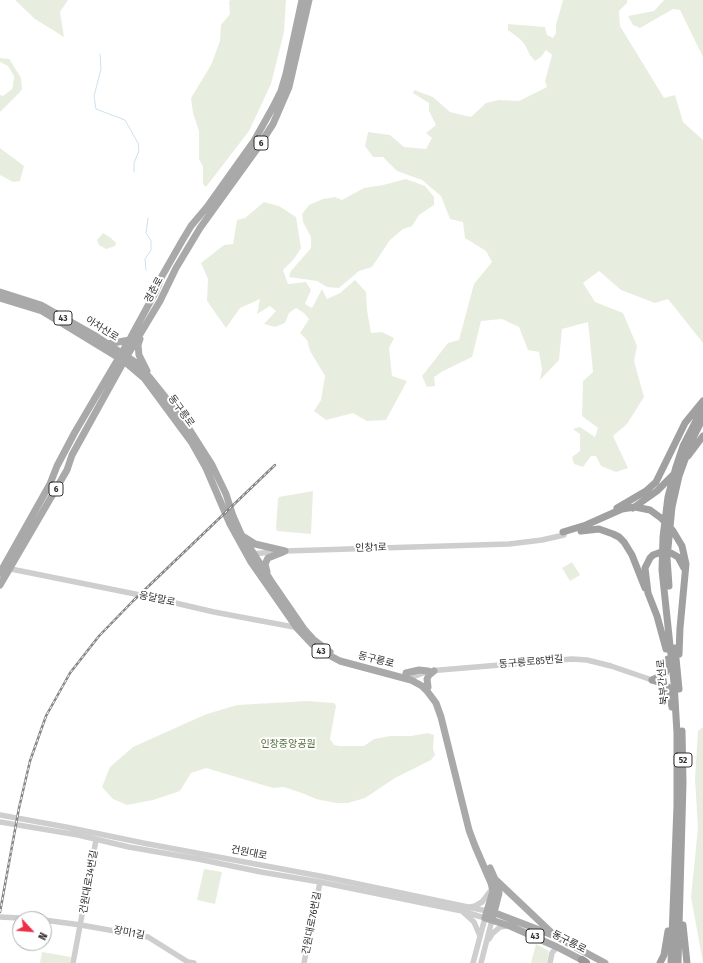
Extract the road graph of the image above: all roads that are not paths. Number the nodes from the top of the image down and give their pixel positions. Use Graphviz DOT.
graph roads {
  1 [pos="302,0"];
  2 [pos="309,0"];
  3 [pos="0,292"];
  4 [pos="0,298"];
  5 [pos="141,334"];
  6 [pos="130,340"];
  7 [pos="107,344"];
  8 [pos="122,357"];
  9 [pos="138,373"];
  10 [pos="116,375"];
  11 [pos="150,378"];
  12 [pos="703,401"];
  13 [pos="703,407"];
  14 [pos="702,420"];
  15 [pos="703,436"];
  16 [pos="584,528"];
  17 [pos="564,533"];
  18 [pos="241,534"];
  19 [pos="285,551"];
  20 [pos="250,554"];
  21 [pos="3,569"];
  22 [pos="685,572"];
  23 [pos="271,581"];
  24 [pos="0,585"];
  25 [pos="648,593"];
  26 [pos="301,628"];
  27 [pos="668,657"];
  28 [pos="431,671"];
  29 [pos="678,674"];
  30 [pos="410,677"];
  31 [pos="652,680"];
  32 [pos="428,687"];
  33 [pos="673,711"];
  34 [pos="678,738"];
  35 [pos="0,816"];
  36 [pos="0,822"];
  37 [pos="96,840"];
  38 [pos="495,879"];
  39 [pos="320,882"];
  40 [pos="492,889"];
  41 [pos="680,895"];
  42 [pos="673,903"];
  43 [pos="468,907"];
  44 [pos="462,911"];
  45 [pos="490,915"];
  46 [pos="0,917"];
  47 [pos="12,918"];
  48 [pos="52,921"];
  49 [pos="81,925"];
  50 [pos="510,926"];
  51 [pos="480,936"];
  52 [pos="555,936"];
  53 [pos="557,946"];
  54 [pos="484,950"];
  55 [pos="585,962"];
  56 [pos="73,963"];
  57 [pos="194,963"];
  58 [pos="304,963"];
  59 [pos="474,963"];
  60 [pos="481,963"];
  61 [pos="550,963"];
  62 [pos="605,963"];
  63 [pos="660,963"];
  64 [pos="671,963"];
  65 [pos="678,963"];
  66 [pos="687,963"];
  1 -- 6 [label="main road, 경춘로"];
  2 -- 5 [label="main road, 경춘로 / 6"];
  3 -- 7 [label="main road, 아차산로 / 43"];
  4 -- 8 [label="main road, 아차산로 / 43"];
  5 -- 8 [label="main road, 경춘로 / 6"];
  5 -- 11 [label="main road"];
  6 -- 7 [label="main road"];
  6 -- 8 [label="main road, 경춘로"];
  7 -- 8 [label="main road, 아차산로 / 43"];
  8 -- 9 [label="main road, 동구릉로 / 43"];
  8 -- 10 [label="main road, 경춘로 / 6"];
  8 -- 11 [label="main road, 동구릉로 / 43"];
  8 -- 21 [label="main road, 경춘로"];
  9 -- 10 [label="main road"];
  9 -- 20 [label="main road, 동구릉로 / 43"];
  10 -- 21 [label="main road, 경춘로 / 6"];
  11 -- 18 [label="main road, 동구릉로 / 43"];
  12 -- 16 [label="highway"];
  13 -- 34 [label="highway, 북부간선로 / 52"];
  14 -- 29 [label="highway, 북부간선로 / 52"];
  15 -- 16 [label="highway"];
  16 -- 17 [label="highway"];
  16 -- 22 [label="highway"];
  16 -- 25 [label="highway"];
  17 -- 19 [label="street, 인창1로"];
  18 -- 19 [label="main road"];
  18 -- 20 [label="main road, 동구릉로"];
  19 -- 20 [label="street, 인창1로"];
  19 -- 23 [label="main road"];
  20 -- 23 [label="main road, 동구릉로"];
  20 -- 26 [label="main road, 동구릉로 / 43"];
  21 -- 24 [label="main road, 경춘로 / 6"];
  21 -- 26 [label="street, 응달말로"];
  22 -- 25 [label="highway"];
  22 -- 29 [label="highway"];
  23 -- 26 [label="main road, 동구릉로 / 43"];
  25 -- 27 [label="highway"];
  26 -- 30 [label="main road, 동구릉로 / 43"];
  27 -- 31 [label="highway"];
  27 -- 33 [label="highway"];
  28 -- 30 [label="main road"];
  28 -- 31 [label="street, 동구릉로85번길"];
  28 -- 32 [label="main road"];
  29 -- 41 [label="highway, 북부간선로 / 52"];
  30 -- 32 [label="main road, 동구릉로 / 43"];
  30 -- 40 [label="main road, 동구릉로 / 43"];
  31 -- 33 [label="highway"];
  32 -- 38 [label="main road, 동구릉로 / 43"];
  33 -- 34 [label="highway"];
  34 -- 42 [label="highway, 북부간선로 / 52"];
  35 -- 43 [label="street, 건원대로"];
  36 -- 37 [label="street, 건원대로"];
  37 -- 39 [label="street, 건원대로"];
  37 -- 49 [label="street, 건원대로34번길"];
  38 -- 45 [label="main road, 동구릉로 / 43"];
  38 -- 52 [label="main road, 동구릉로 / 43"];
  39 -- 44 [label="street, 건원대로"];
  39 -- 58 [label="street, 건원대로76번길"];
  40 -- 43 [label="street"];
  40 -- 45 [label="main road"];
  41 -- 65 [label="highway, 북부간선로 / 52"];
  41 -- 66 [label="highway"];
  42 -- 63 [label="highway"];
  42 -- 64 [label="highway, 북부간선로 / 52"];
  43 -- 45 [label="street, 건원대로"];
  44 -- 45 [label="street, 건원대로"];
  44 -- 51 [label="street"];
  45 -- 50 [label="main road, 동구릉로 / 43"];
  45 -- 51 [label="street"];
  45 -- 52 [label="main road, 동구릉로"];
  45 -- 54 [label="street"];
  46 -- 47 [label="street"];
  48 -- 49 [label="street, 건원대로34번길"];
  49 -- 56 [label="street, 건원대로34번길"];
  49 -- 57 [label="street, 장미1길"];
  50 -- 53 [label="main road, 동구릉로 / 43"];
  50 -- 54 [label="street"];
  51 -- 59 [label="street"];
  52 -- 62 [label="main road, 동구릉로 / 43"];
  53 -- 55 [label="main road, 동구릉로 / 43"];
  53 -- 61 [label="street"];
  54 -- 60 [label="street"];
}
